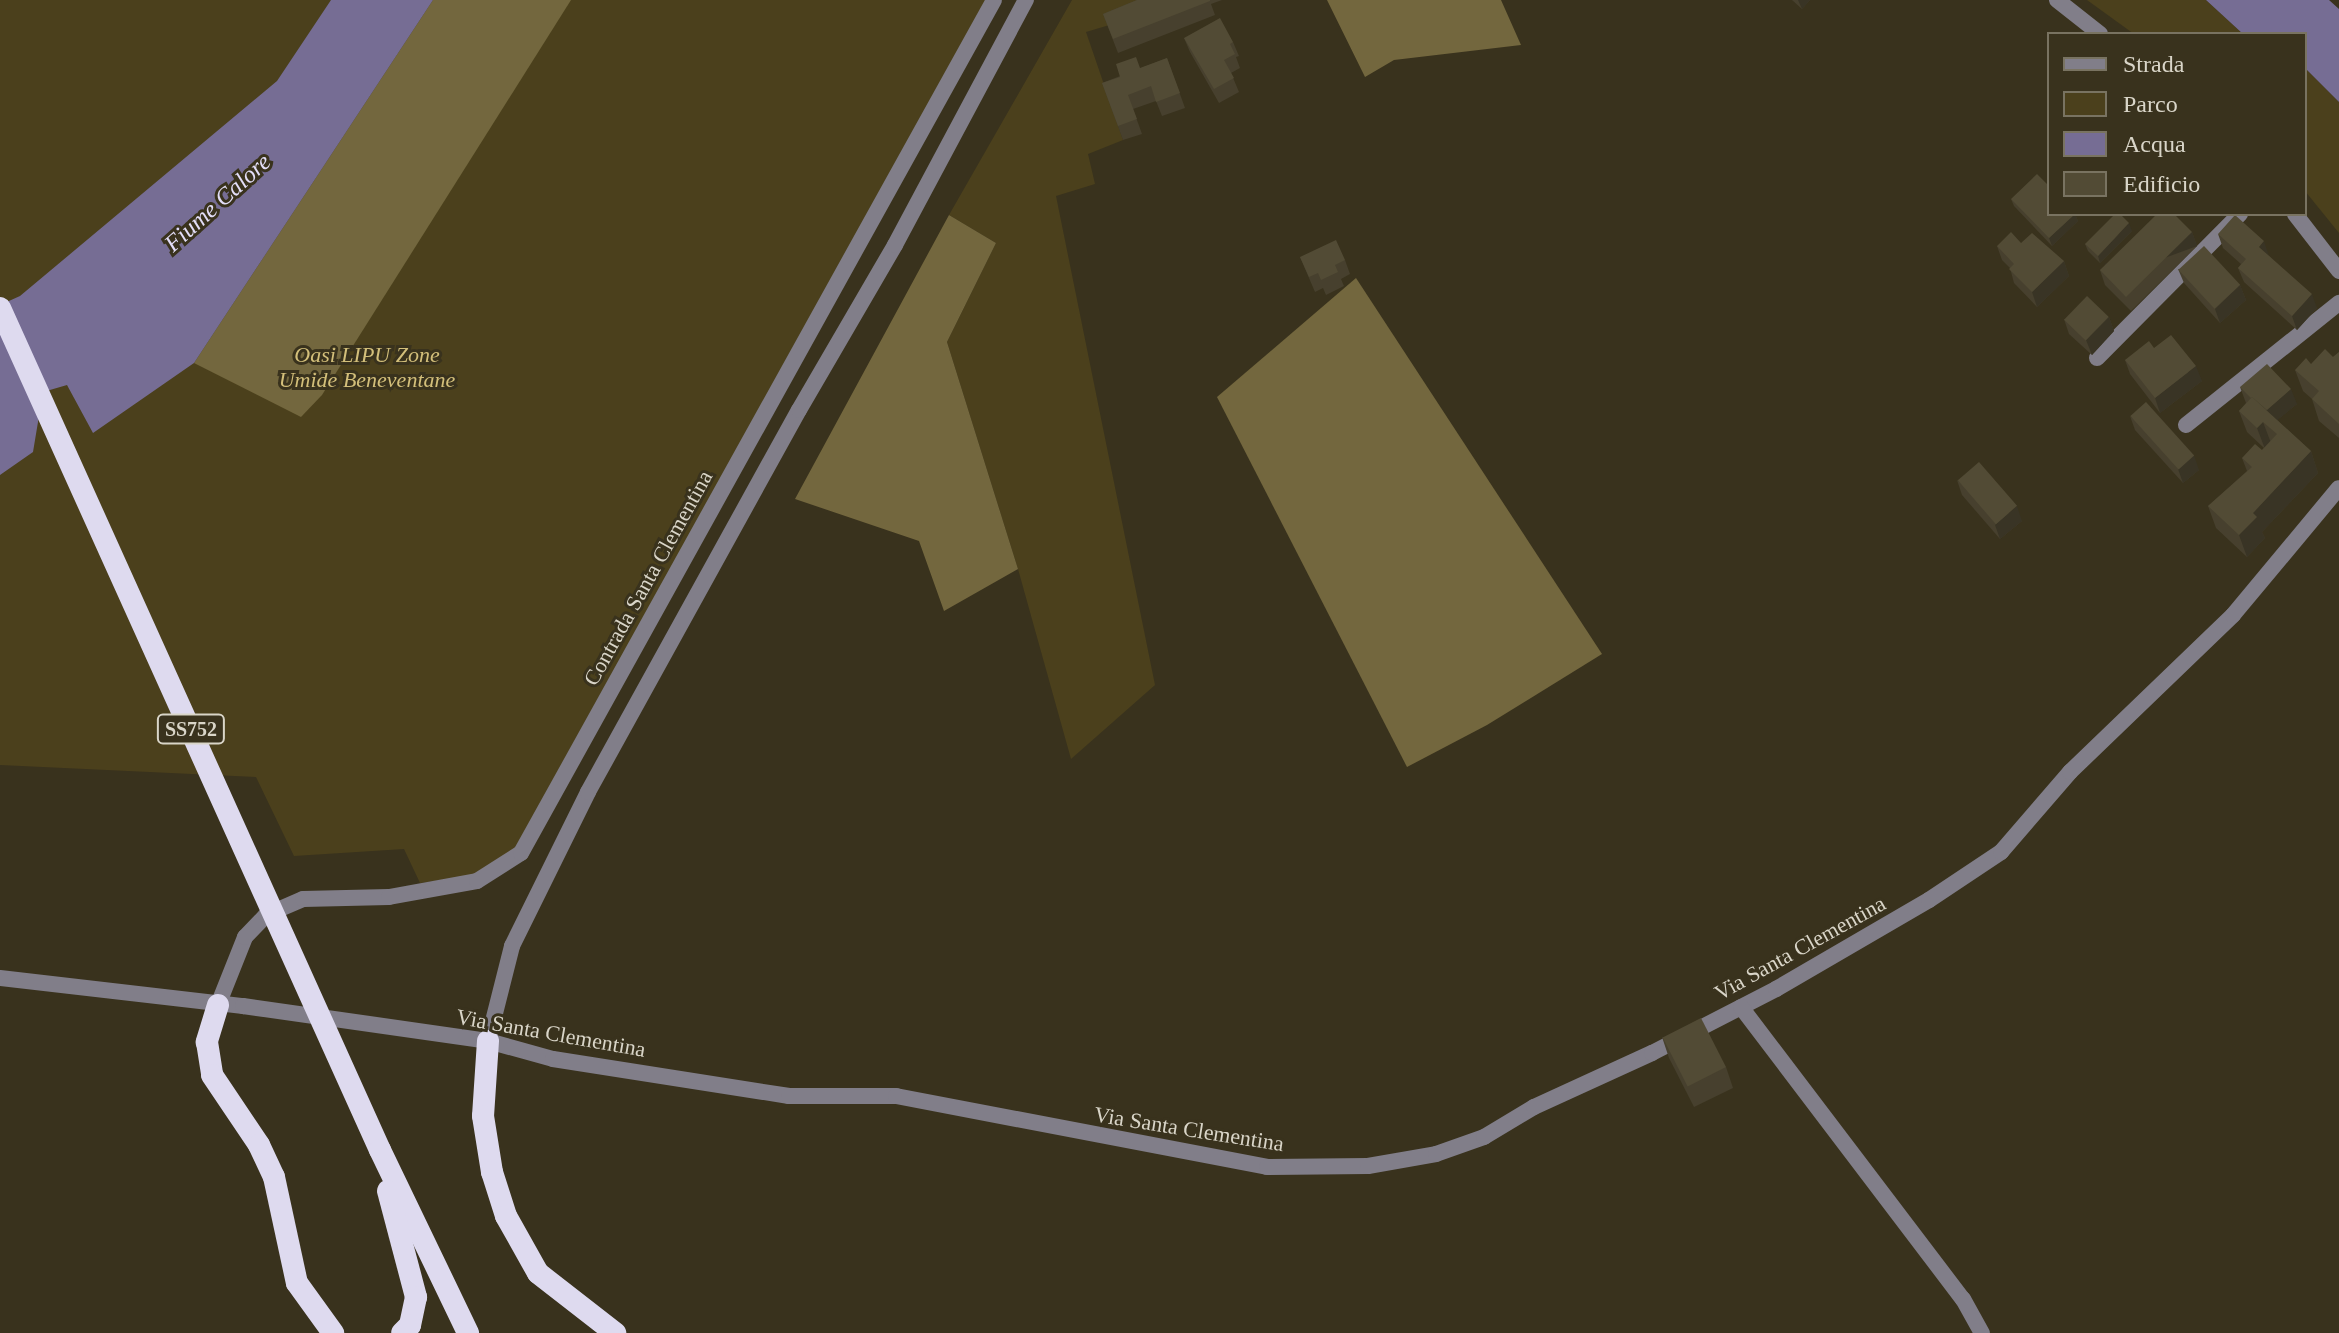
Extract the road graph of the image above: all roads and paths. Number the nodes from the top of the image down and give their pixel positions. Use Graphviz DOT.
graph roads {
  1 [pos="994,0"];
  2 [pos="1026,0"];
  3 [pos="2057,0"];
  4 [pos="2097,32"];
  5 [pos="2238,216"];
  6 [pos="2297,216"];
  7 [pos="2339,271"];
  8 [pos="2339,303"];
  9 [pos="0,308"];
  10 [pos="2097,358"];
  11 [pos="2186,425"];
  12 [pos="2339,488"];
  13 [pos="0,978"];
  14 [pos="218,1005"];
  15 [pos="1741,1007"];
  16 [pos="488,1041"];
  17 [pos="380,1150"];
  18 [pos="318,1314"];
  19 [pos="333,1333"];
  20 [pos="342,1333"];
  21 [pos="402,1333"];
  22 [pos="468,1333"];
  23 [pos="615,1333"];
  24 [pos="1982,1333"];
  1 -- 14 [label="street, Contrada Santa Clementina"];
  2 -- 16 [label="street"];
  3 -- 4 [label="street"];
  5 -- 10 [label="street"];
  6 -- 7 [label="street"];
  8 -- 11 [label="street"];
  9 -- 17 [label="highway, SS752"];
  12 -- 15 [label="street, Via Santa Clementina"];
  13 -- 14 [label="street, Via Santa Clementina"];
  14 -- 16 [label="street, Via Santa Clementina"];
  14 -- 18 [label="highway"];
  15 -- 16 [label="street, Via Santa Clementina"];
  15 -- 24 [label="street"];
  16 -- 23 [label="highway"];
  17 -- 21 [label="highway"];
  17 -- 22 [label="highway, SS752"];
  18 -- 19 [label="highway"];
  18 -- 20 [label="highway"];
}
